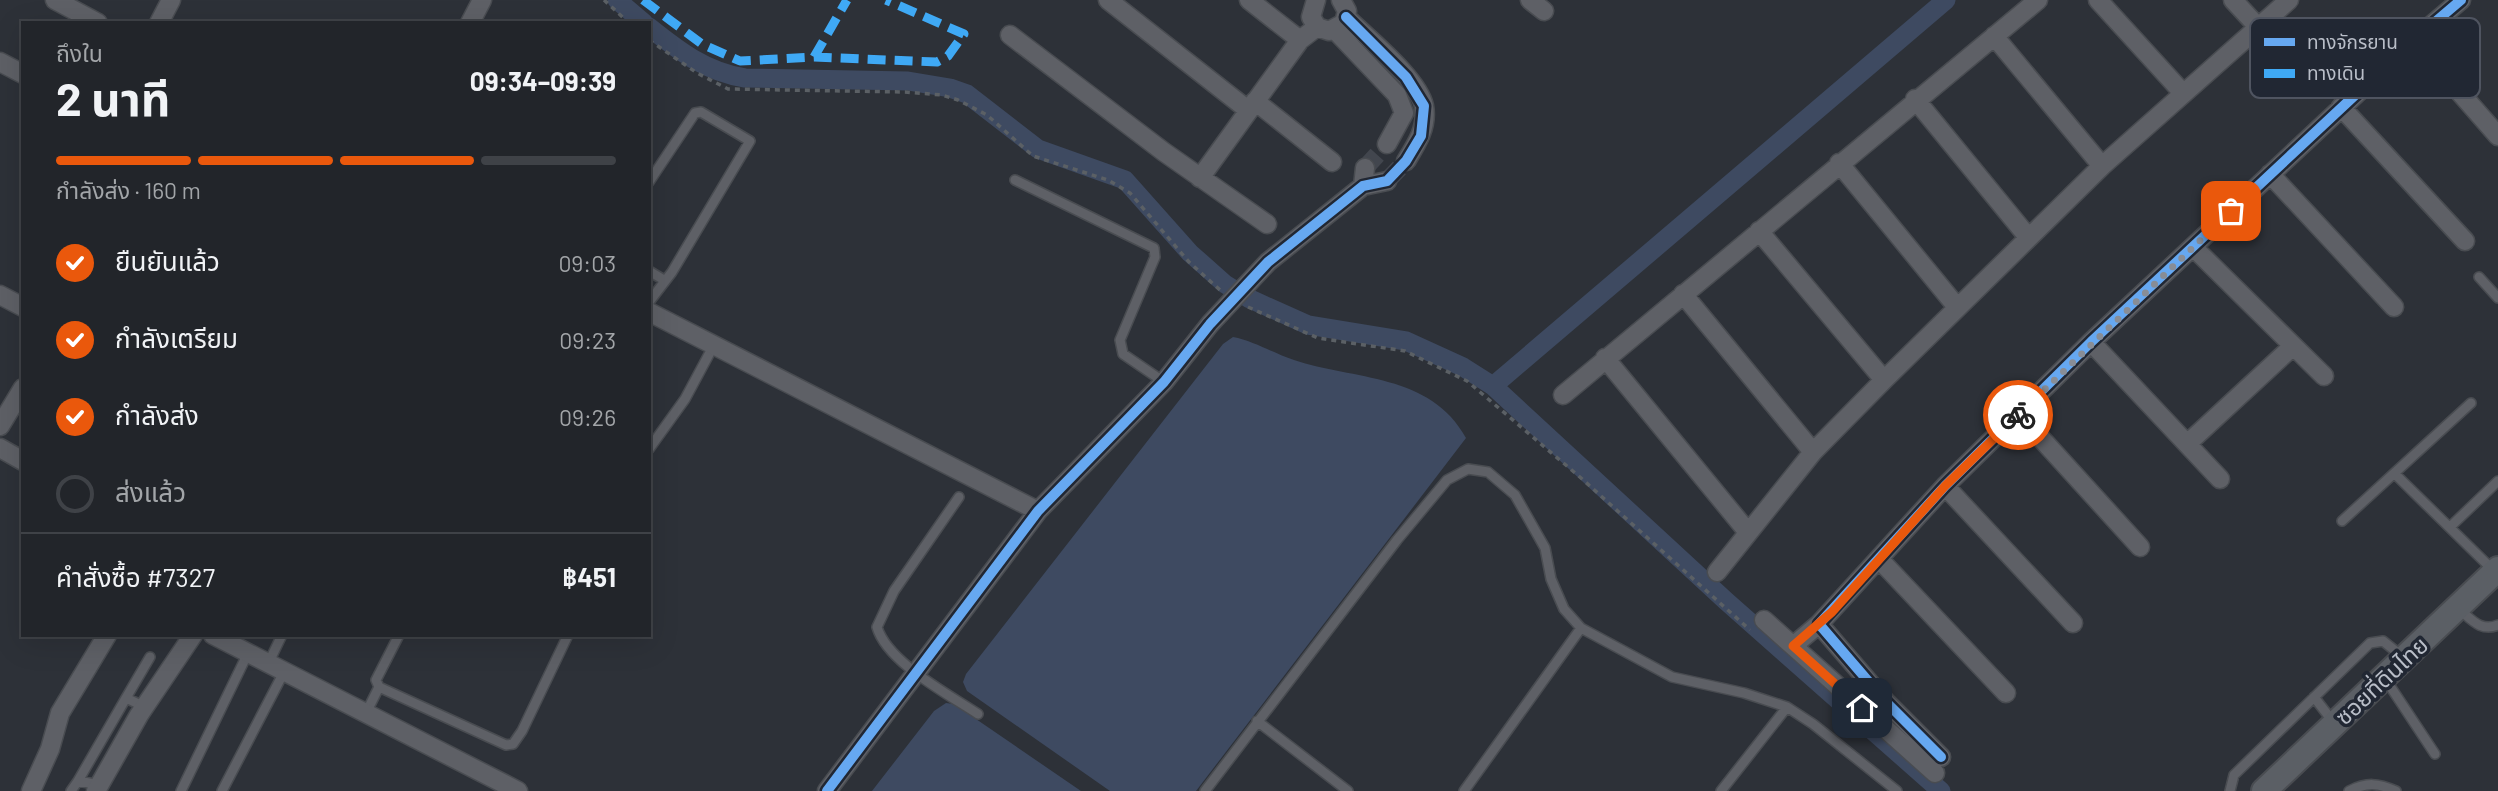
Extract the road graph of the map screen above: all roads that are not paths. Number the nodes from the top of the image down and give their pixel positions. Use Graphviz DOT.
graph roads {
  1 [pos="55,0"];
  2 [pos="171,0"];
  3 [pos="482,0"];
  4 [pos="1108,0"];
  5 [pos="1249,0"];
  6 [pos="1316,0"];
  7 [pos="2038,0"];
  8 [pos="2098,0"];
  9 [pos="2233,0"];
  10 [pos="2288,0"];
  11 [pos="2461,0"];
  12 [pos="1335,18"];
  13 [pos="2250,18"];
  14 [pos="2269,18"];
  15 [pos="2440,18"];
  16 [pos="94,21"];
  17 [pos="160,21"];
  18 [pos="471,21"];
  19 [pos="1010,35"];
  20 [pos="2250,35"];
  21 [pos="1994,36"];
  22 [pos="1300,40"];
  23 [pos="0,62"];
  24 [pos="21,74"];
  25 [pos="2182,92"];
  26 [pos="2351,98"];
  27 [pos="2465,98"];
  28 [pos="1915,99"];
  29 [pos="1252,106"];
  30 [pos="2341,107"];
  31 [pos="2498,136"];
  32 [pos="1387,144"];
  33 [pos="1406,161"];
  34 [pos="1332,162"];
  35 [pos="1839,163"];
  36 [pos="2102,166"];
  37 [pos="1365,167"];
  38 [pos="2270,174"];
  39 [pos="1200,178"];
  40 [pos="651,179"];
  41 [pos="1015,180"];
  42 [pos="1387,181"];
  43 [pos="1363,186"];
  44 [pos="1267,224"];
  45 [pos="1759,231"];
  46 [pos="2028,237"];
  47 [pos="2465,241"];
  48 [pos="2193,247"];
  49 [pos="651,272"];
  50 [pos="2479,277"];
  51 [pos="664,280"];
  52 [pos="1683,294"];
  53 [pos="0,295"];
  54 [pos="2498,298"];
  55 [pos="651,299"];
  56 [pos="21,306"];
  57 [pos="1957,307"];
  58 [pos="2394,307"];
  59 [pos="651,313"];
  60 [pos="2091,342"];
  61 [pos="714,345"];
  62 [pos="2293,346"];
  63 [pos="1605,358"];
  64 [pos="2324,376"];
  65 [pos="1884,380"];
  66 [pos="1164,382"];
  67 [pos="21,391"];
  68 [pos="1563,395"];
  69 [pos="2471,403"];
  70 [pos="2019,414"];
  71 [pos="0,426"];
  72 [pos="2187,444"];
  73 [pos="651,446"];
  74 [pos="0,448"];
  75 [pos="1813,452"];
  76 [pos="21,460"];
  77 [pos="2395,474"];
  78 [pos="2220,479"];
  79 [pos="2498,481"];
  80 [pos="1945,486"];
  81 [pos="959,497"];
  82 [pos="1038,511"];
  83 [pos="2342,521"];
  84 [pos="2450,527"];
  85 [pos="1747,531"];
  86 [pos="2140,547"];
  87 [pos="1880,560"];
  88 [pos="2497,570"];
  89 [pos="1717,572"];
  90 [pos="2459,608"];
  91 [pos="2073,623"];
  92 [pos="1819,624"];
  93 [pos="2498,625"];
  94 [pos="1581,628"];
  95 [pos="1760,628"];
  96 [pos="106,637"];
  97 [pos="192,637"];
  98 [pos="217,637"];
  99 [pos="282,637"];
  100 [pos="398,637"];
  101 [pos="567,637"];
  102 [pos="1793,646"];
  103 [pos="248,653"];
  104 [pos="150,657"];
  105 [pos="2405,659"];
  106 [pos="276,668"];
  107 [pos="916,672"];
  108 [pos="2385,678"];
  109 [pos="379,687"];
  110 [pos="2006,693"];
  111 [pos="2314,697"];
  112 [pos="126,698"];
  113 [pos="145,707"];
  114 [pos="1787,707"];
  115 [pos="366,713"];
  116 [pos="978,714"];
  117 [pos="1257,721"];
  118 [pos="2336,724"];
  119 [pos="2435,754"];
  120 [pos="78,781"];
  121 [pos="98,788"];
  122 [pos="31,791"];
  123 [pos="71,791"];
  124 [pos="181,791"];
  125 [pos="222,791"];
  126 [pos="518,791"];
  127 [pos="827,791"];
  128 [pos="1205,791"];
  129 [pos="1348,791"];
  130 [pos="1464,791"];
  131 [pos="1721,791"];
  132 [pos="1897,791"];
  133 [pos="2230,791"];
  134 [pos="2264,791"];
  135 [pos="2349,791"];
  136 [pos="2396,791"];
  1 -- 16 [label="street"];
  2 -- 17 [label="street"];
  3 -- 18 [label="street"];
  4 -- 29 [label="street"];
  5 -- 22 [label="street"];
  6 -- 12 [label="street"];
  7 -- 21 [label="street"];
  8 -- 25 [label="street"];
  9 -- 13 [label="street"];
  10 -- 14 [label="street"];
  11 -- 15 [label="street"];
  12 -- 22 [label="street"];
  12 -- 32 [label="street"];
  12 -- 33 [label="street"];
  19 -- 39 [label="street"];
  20 -- 25 [label="street"];
  21 -- 28 [label="street"];
  21 -- 36 [label="street"];
  22 -- 29 [label="street"];
  23 -- 24 [label="street"];
  25 -- 36 [label="street"];
  26 -- 30 [label="street"];
  27 -- 31 [label="street"];
  28 -- 35 [label="street"];
  28 -- 46 [label="street"];
  29 -- 34 [label="street"];
  29 -- 39 [label="street"];
  30 -- 38 [label="street"];
  30 -- 47 [label="street"];
  35 -- 45 [label="street"];
  35 -- 57 [label="street"];
  36 -- 46 [label="street"];
  37 -- 43 [label="street"];
  38 -- 48 [label="street"];
  38 -- 58 [label="street"];
  39 -- 44 [label="street"];
  40 -- 51 [label="lane"];
  41 -- 66 [label="lane"];
  42 -- 43 [label="street"];
  43 -- 66 [label="street"];
  45 -- 52 [label="street"];
  45 -- 65 [label="street"];
  46 -- 57 [label="street"];
  48 -- 60 [label="street"];
  48 -- 62 [label="street"];
  49 -- 51 [label="lane"];
  50 -- 54 [label="lane"];
  51 -- 55 [label="lane"];
  52 -- 63 [label="street"];
  52 -- 75 [label="street"];
  53 -- 56 [label="street"];
  57 -- 65 [label="street"];
  59 -- 61 [label="street"];
  60 -- 70 [label="street"];
  60 -- 72 [label="street"];
  61 -- 73 [label="lane"];
  61 -- 82 [label="street"];
  62 -- 64 [label="street"];
  62 -- 72 [label="street"];
  63 -- 68 [label="street"];
  63 -- 85 [label="street"];
  65 -- 75 [label="street"];
  66 -- 82 [label="street"];
  67 -- 71 [label="street"];
  69 -- 77 [label="lane"];
  70 -- 80 [label="street"];
  70 -- 86 [label="street"];
  72 -- 78 [label="street"];
  74 -- 76 [label="street"];
  75 -- 85 [label="street"];
  77 -- 83 [label="lane"];
  77 -- 84 [label="lane"];
  79 -- 84 [label="lane"];
  80 -- 87 [label="street"];
  80 -- 91 [label="street"];
  81 -- 107 [label="lane"];
  82 -- 107 [label="street"];
  84 -- 88 [label="lane"];
  85 -- 89 [label="street"];
  87 -- 92 [label="street"];
  87 -- 110 [label="street"];
  88 -- 90 [label="street, ซอยที่ดินไทย"];
  90 -- 93 [label="lane"];
  90 -- 105 [label="street, ซอยที่ดินไทย"];
  92 -- 102 [label="street"];
  92 -- 102 [label="street"];
  94 -- 114 [label="lane"];
  94 -- 117 [label="lane"];
  94 -- 130 [label="lane"];
  95 -- 102 [label="street"];
  96 -- 122 [label="street"];
  97 -- 113 [label="street"];
  98 -- 103 [label="street"];
  99 -- 106 [label="lane"];
  100 -- 109 [label="lane"];
  101 -- 109 [label="lane"];
  103 -- 106 [label="street"];
  103 -- 124 [label="lane"];
  104 -- 112 [label="lane"];
  105 -- 108 [label="street, ซอยที่ดินไทย"];
  105 -- 111 [label="lane"];
  106 -- 115 [label="street"];
  106 -- 125 [label="lane"];
  107 -- 116 [label="lane"];
  107 -- 127 [label="street"];
  108 -- 118 [label="street, ซอยที่ดินไทย"];
  108 -- 119 [label="lane"];
  109 -- 115 [label="lane"];
  111 -- 118 [label="lane"];
  111 -- 133 [label="lane"];
  112 -- 113 [label="lane"];
  112 -- 120 [label="lane"];
  113 -- 121 [label="street"];
  114 -- 131 [label="lane"];
  114 -- 132 [label="lane"];
  115 -- 126 [label="street"];
  117 -- 128 [label="lane"];
  117 -- 129 [label="lane"];
  118 -- 134 [label="street, ซอยที่ดินไทย"];
  120 -- 121 [label="lane"];
  120 -- 123 [label="lane"];
  135 -- 136 [label="lane"];
}
